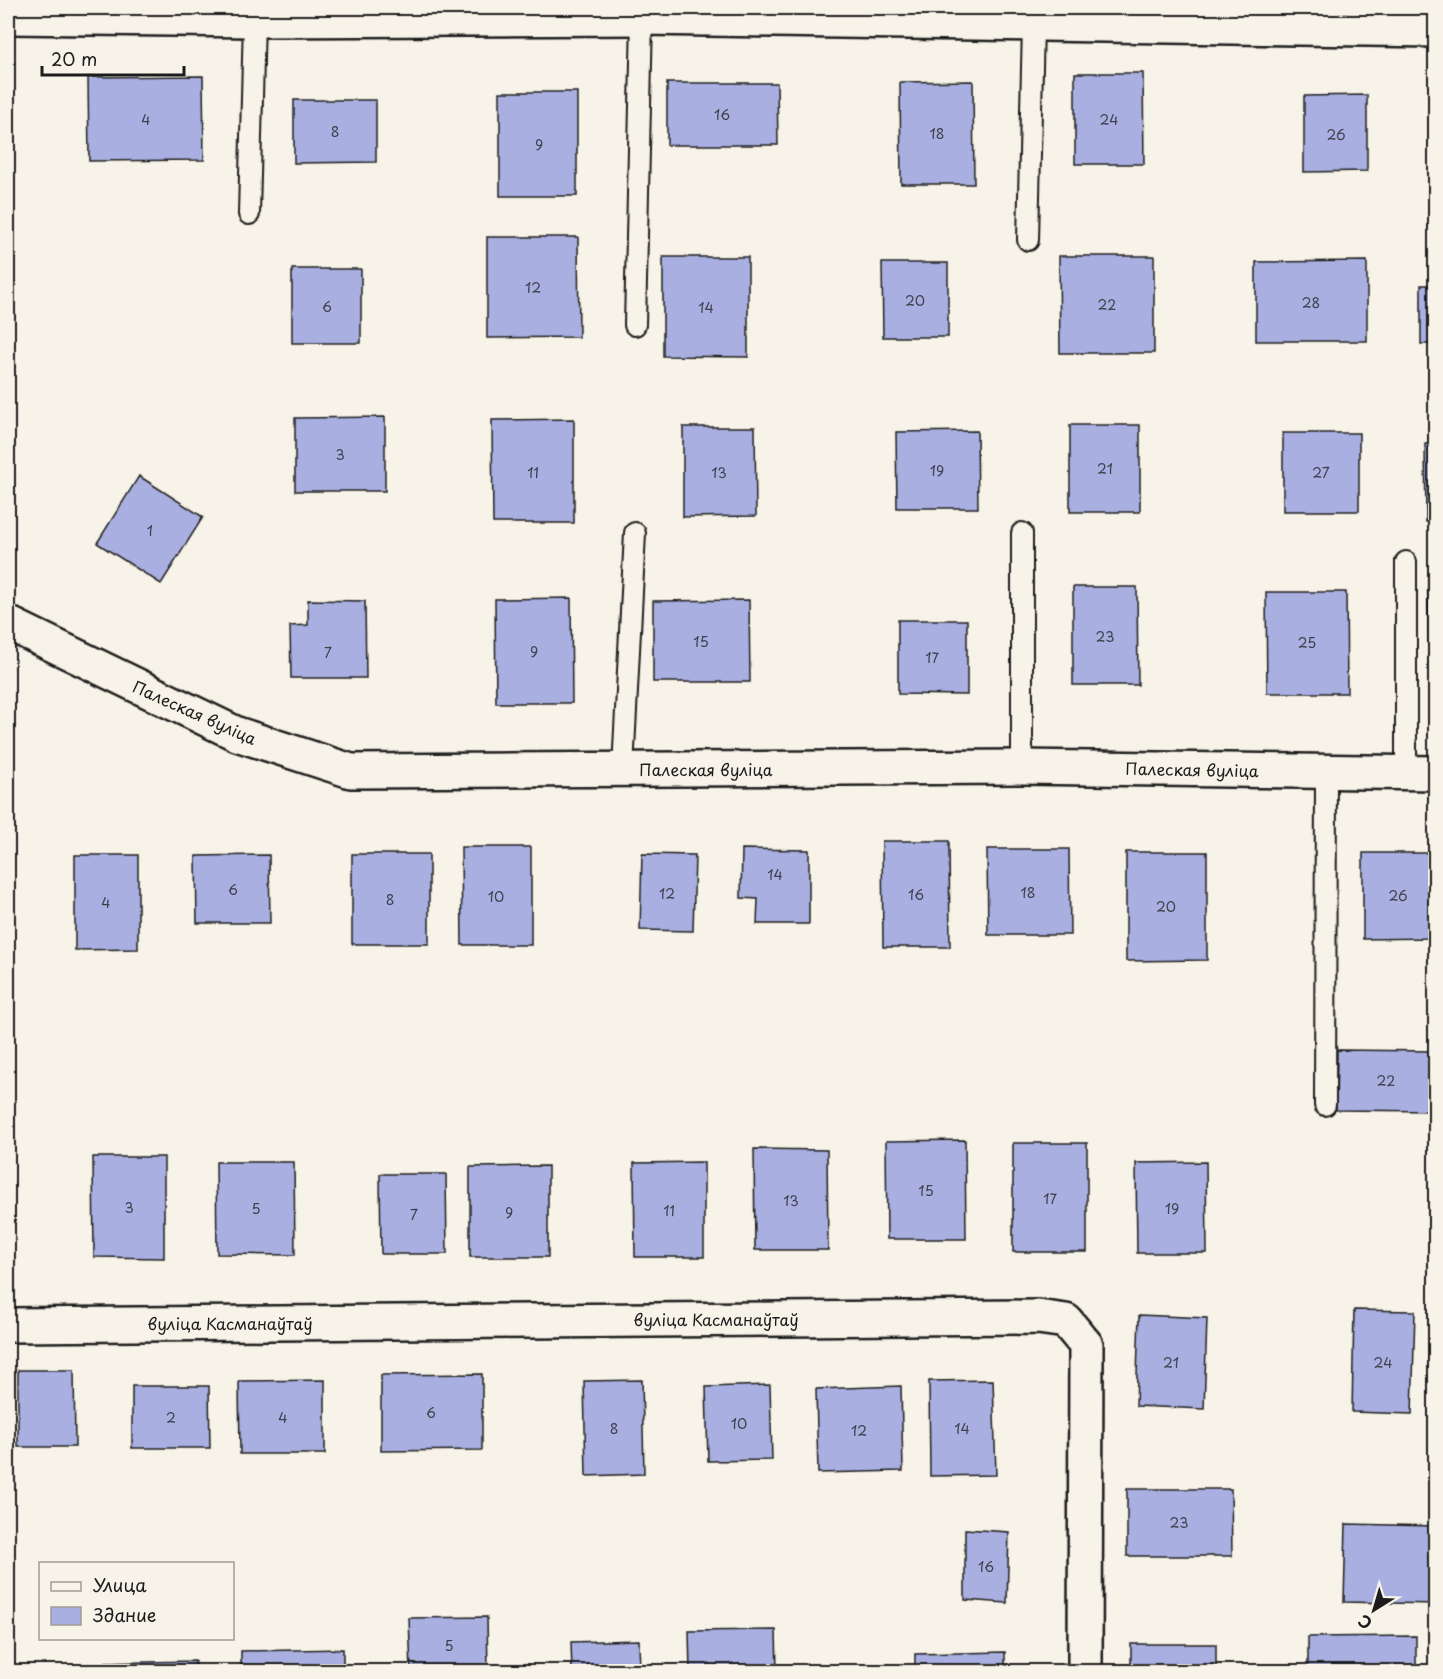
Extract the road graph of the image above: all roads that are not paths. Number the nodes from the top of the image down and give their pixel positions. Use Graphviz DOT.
graph roads {
  1 [pos="8,17"];
  2 [pos="1216,17"];
  3 [pos="642,18"];
  4 [pos="254,20"];
  5 [pos="1033,25"];
  6 [pos="1436,30"];
  7 [pos="249,214"];
  8 [pos="1028,240"];
  9 [pos="635,325"];
  10 [pos="635,533"];
  11 [pos="1022,533"];
  12 [pos="1406,562"];
  13 [pos="8,623"];
  14 [pos="1022,767"];
  15 [pos="623,769"];
  16 [pos="1326,770"];
  17 [pos="1421,773"];
  18 [pos="1325,1105"];
  19 [pos="8,1325"];
  20 [pos="1085,1671"];
  1 -- 4 [label="street"];
  2 -- 5 [label="street"];
  2 -- 6 [label="street"];
  3 -- 4 [label="street"];
  3 -- 5 [label="street"];
  3 -- 9 [label="lane"];
  4 -- 7 [label="lane"];
  5 -- 8 [label="lane"];
  10 -- 15 [label="lane"];
  11 -- 14 [label="lane"];
  12 -- 17 [label="lane"];
  13 -- 15 [label="street, Палеская вуліца"];
  14 -- 15 [label="street, Палеская вуліца"];
  14 -- 16 [label="street, Палеская вуліца"];
  16 -- 17 [label="street, Палеская вуліца"];
  16 -- 18 [label="lane"];
  19 -- 20 [label="street, вуліца Касманаўтаў"];
}
